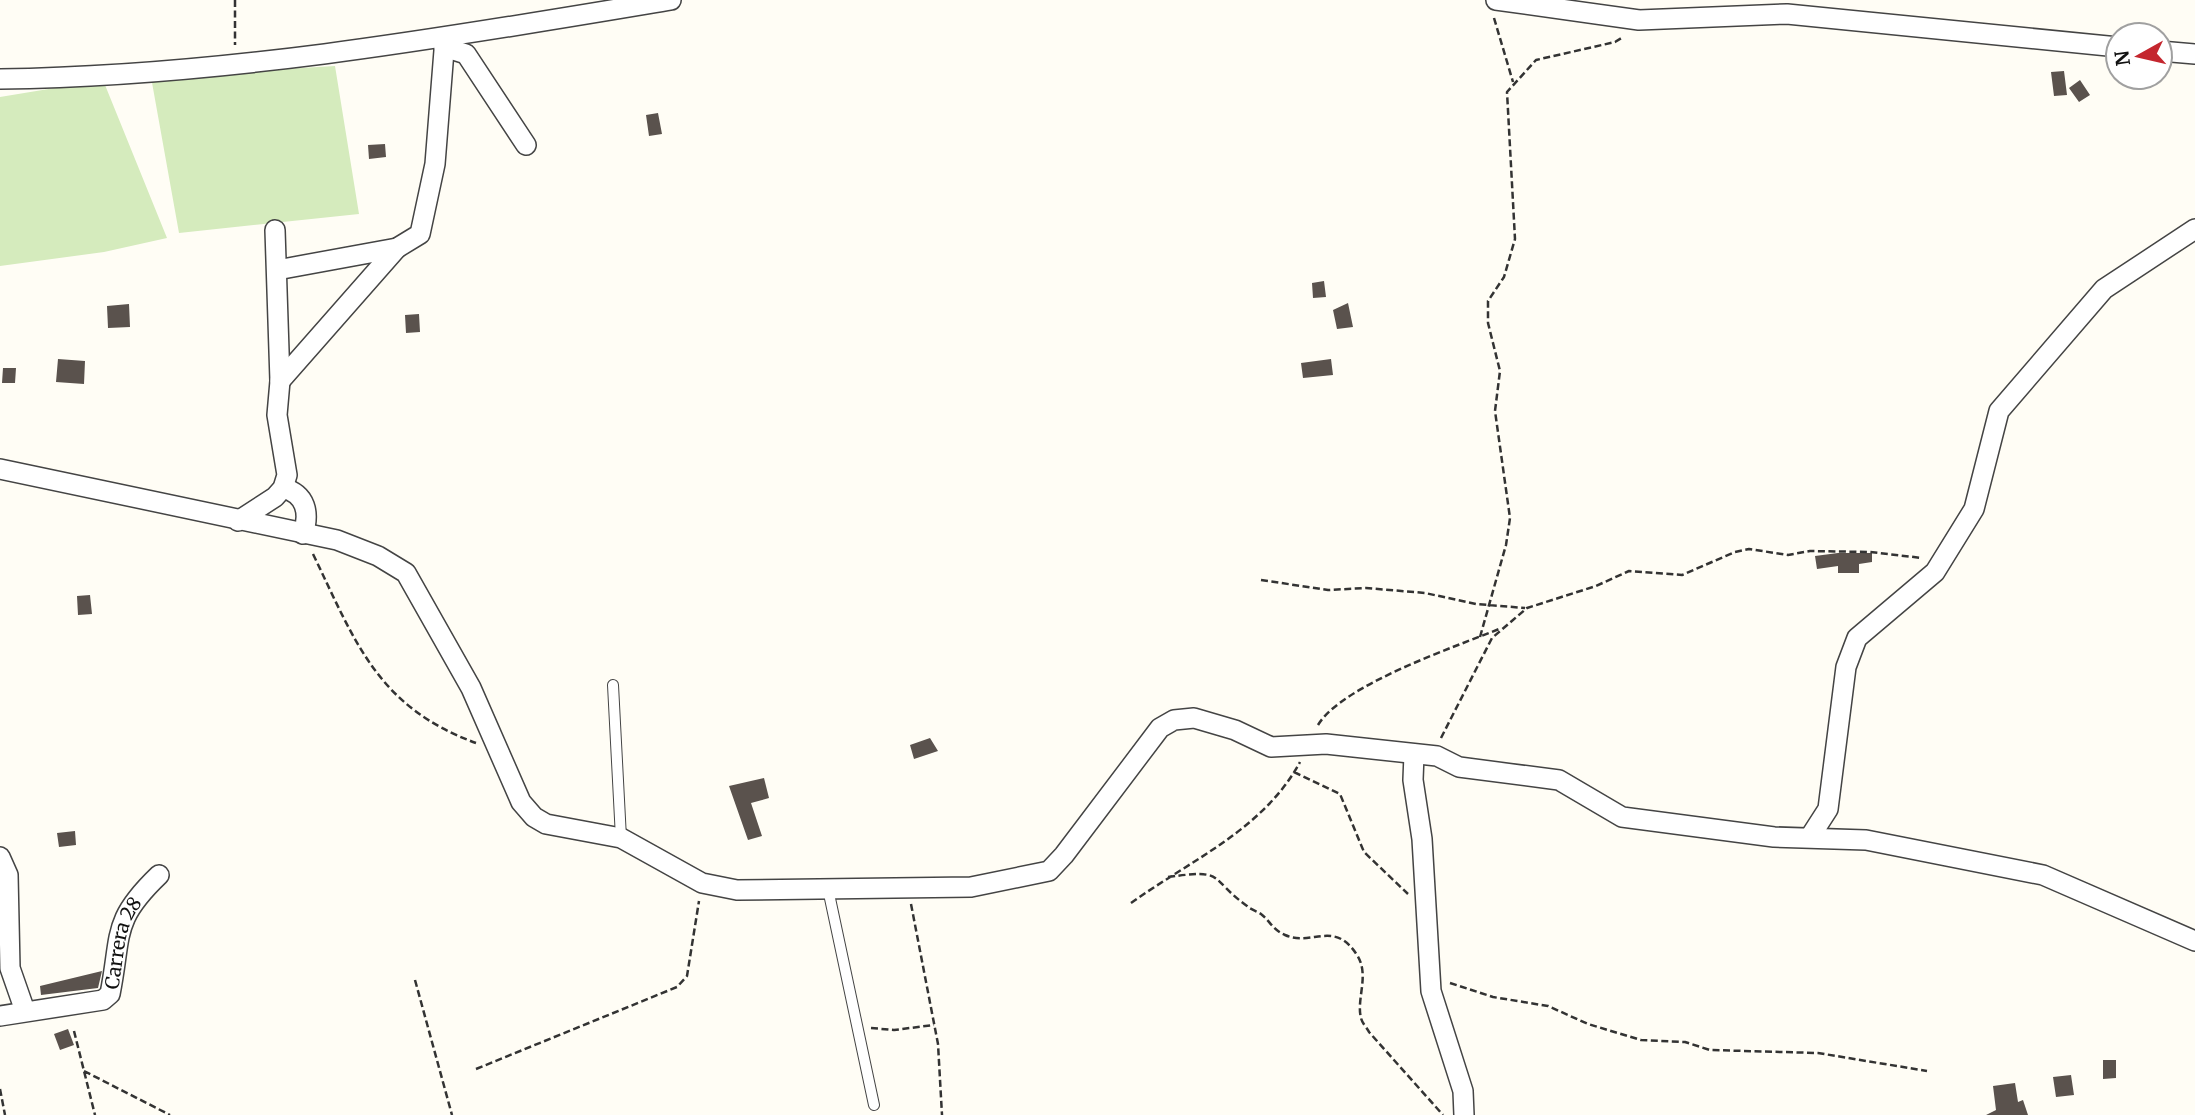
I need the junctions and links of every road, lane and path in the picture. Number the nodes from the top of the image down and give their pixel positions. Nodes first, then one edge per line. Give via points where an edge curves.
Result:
1 (235, 0) edge
2 (671, 0) edge
3 (1494, 6) edge
4 (1639, 20) junction
5 (444, 42) junction
6 (2104, 46) edge
7 (2174, 52) edge
8 (2195, 54) edge
9 (236, 62) junction
10 (0, 79) edge
11 (1513, 82) junction
12 (526, 145) dead end
13 (2195, 229) edge
14 (275, 230) dead end
15 (397, 248) junction
16 (277, 270) junction
17 (280, 381) junction
18 (0, 469) edge
19 (283, 488) junction
20 (238, 521) junction
21 (303, 534) junction
22 (1942, 559) junction
23 (1261, 580) dead end
24 (1489, 606) junction
25 (1527, 608) junction
26 (1480, 637) dead end
27 (613, 685) dead end
28 (499, 751) junction
29 (1414, 754) junction
30 (1294, 772) dead end
31 (1811, 837) junction
32 (621, 838) junction
33 (0, 857) edge
34 (159, 875) dead end
35 (1167, 877) dead end
36 (702, 883) junction
37 (908, 887) junction
38 (828, 889) junction
39 (1424, 912) junction
40 (2195, 942) edge
41 (1430, 976) junction
42 (415, 980) dead end
43 (26, 1011) junction
44 (0, 1016) edge
45 (934, 1025) junction
46 (857, 1027) junction
47 (74, 1031) dead end
48 (476, 1069) dead end
49 (84, 1071) junction
50 (1927, 1071) dead end
51 (0, 1089) edge
52 (0, 1094) edge
53 (874, 1105) dead end
54 (5, 1115) edge
55 (95, 1115) edge
56 (170, 1115) edge
57 (452, 1115) edge
58 (942, 1115) edge
59 (1443, 1115) edge
60 (1464, 1115) edge

1 - 9 path
2 - 5 street
3 - 4 street
3 - 11 path
4 - 6 street via 1787,14
4 - 11 path via 1615,42 1536,60
5 - 9 street
5 - 12 street via 466,54
5 - 15 street via 435,164 423,225 413,240
7 - 8 street
9 - 10 street
11 - 24 path via 1507,92 1506,113 1515,239 1504,277 1488,301 1488,323 1500,371 1495,411 1510,518
13 - 22 street via 2104,289 1999,411 1974,509
14 - 16 street
15 - 16 street
15 - 17 street
16 - 17 street
17 - 19 street via 277,415 287,475
18 - 20 street
19 - 20 street
19 - 21 street via 302,497 308,520
20 - 21 street
21 - 28 path via 360,649 391,693 442,730
21 - 28 street via 337,540 406,573 471,688
22 - 25 path via 1870,552 1788,555 1749,549 1682,575 1629,571
22 - 31 street via 1935,572 1857,638 1846,667 1828,809
23 - 24 path via 1328,590 1425,593
24 - 25 path
24 - 26 path
25 - 29 path via 1492,638 1437,743
27 - 32 lane
28 - 32 street via 521,802 534,817 546,824
29 - 31 street via 1437,756 1459,767 1559,780 1622,817 1774,837
29 - 37 street via 1326,744 1271,747 1194,718 1174,720 1160,728 1049,871 971,887
29 - 39 street
30 - 39 path via 1340,794 1364,852
31 - 40 street via 1866,841 2043,876
32 - 36 street
33 - 43 street via 8,875 10,968
34 - 43 street, Carrera 28 via 124,915 110,994 89,1003
35 - 59 path via 1217,876 1273,929 1289,937 1334,935 1350,945 1359,958 1365,1025
36 - 38 street via 737,890
36 - 48 path via 687,976 677,987
37 - 38 street
37 - 45 path
38 - 46 lane
39 - 41 street
41 - 50 path via 1493,997 1548,1006 1641,1040 1672,1040 1710,1050 1818,1053
41 - 60 street via 1434,1006 1463,1091
42 - 57 path
43 - 44 street, Carrera 28
45 - 46 path via 894,1030
45 - 58 path
46 - 53 lane
47 - 49 path
49 - 55 path
49 - 56 path
51 - 52 path
52 - 54 path

